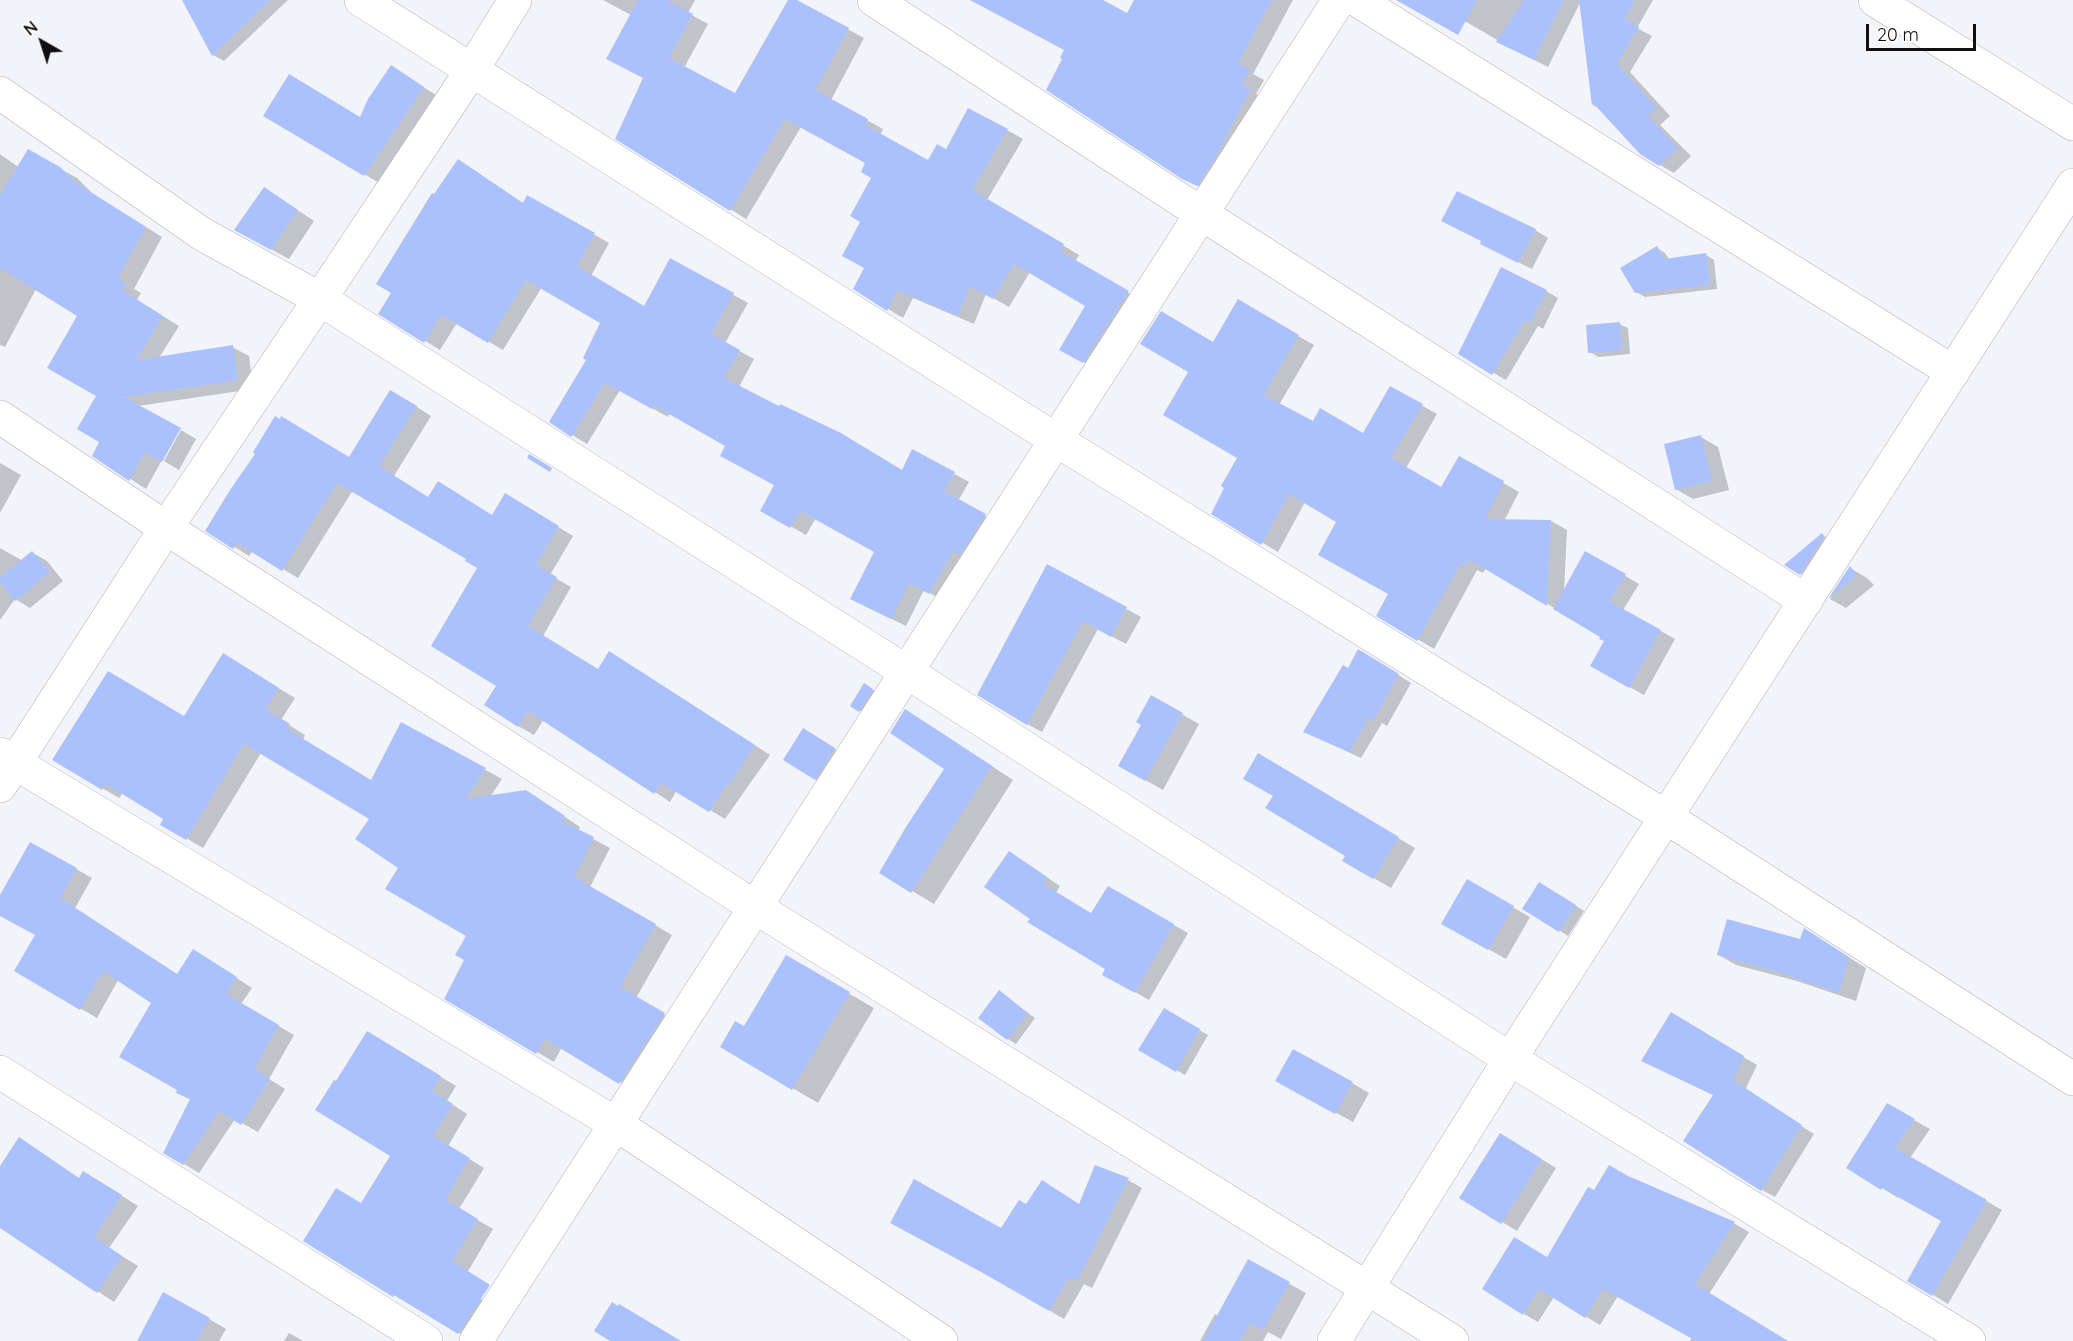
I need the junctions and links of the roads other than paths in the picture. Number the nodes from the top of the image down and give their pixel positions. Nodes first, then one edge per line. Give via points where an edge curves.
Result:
1 (361, 0) edge
2 (515, 0) edge
3 (874, 0) edge
4 (1339, 0) edge
5 (1357, 0) edge
6 (1875, 0) edge
7 (471, 70) junction
8 (0, 93) edge
9 (2073, 123) edge
10 (2073, 185) edge
11 (1202, 214) junction
12 (320, 299) junction
13 (1953, 372) junction
14 (0, 417) edge
15 (1056, 440) junction
16 (166, 528) junction
17 (1806, 601) junction
18 (907, 672) junction
19 (5, 768) edge
20 (1666, 818) junction
21 (755, 907) junction
22 (1510, 1059) junction
23 (0, 1072) edge
24 (2073, 1079) edge
25 (616, 1124) junction
26 (1366, 1288) junction
27 (426, 1341) edge
28 (476, 1341) edge
29 (941, 1341) edge
30 (1334, 1341) edge
31 (1452, 1341) edge
32 (1969, 1341) edge

1 - 7 street
2 - 7 street
3 - 11 street
4 - 11 street
5 - 13 street
6 - 9 street
7 - 12 street
7 - 15 street
8 - 12 street via 202,234
10 - 13 street
11 - 15 street
11 - 17 street
12 - 16 street
12 - 18 street
13 - 17 street
14 - 16 street
15 - 18 street
15 - 20 street
16 - 19 street
16 - 21 street
17 - 20 street
18 - 21 street
18 - 22 street
19 - 25 street
20 - 22 street
20 - 24 street
21 - 25 street
21 - 26 street
22 - 26 street
22 - 32 street
23 - 27 street
25 - 28 street
25 - 29 street
26 - 30 street
26 - 31 street

